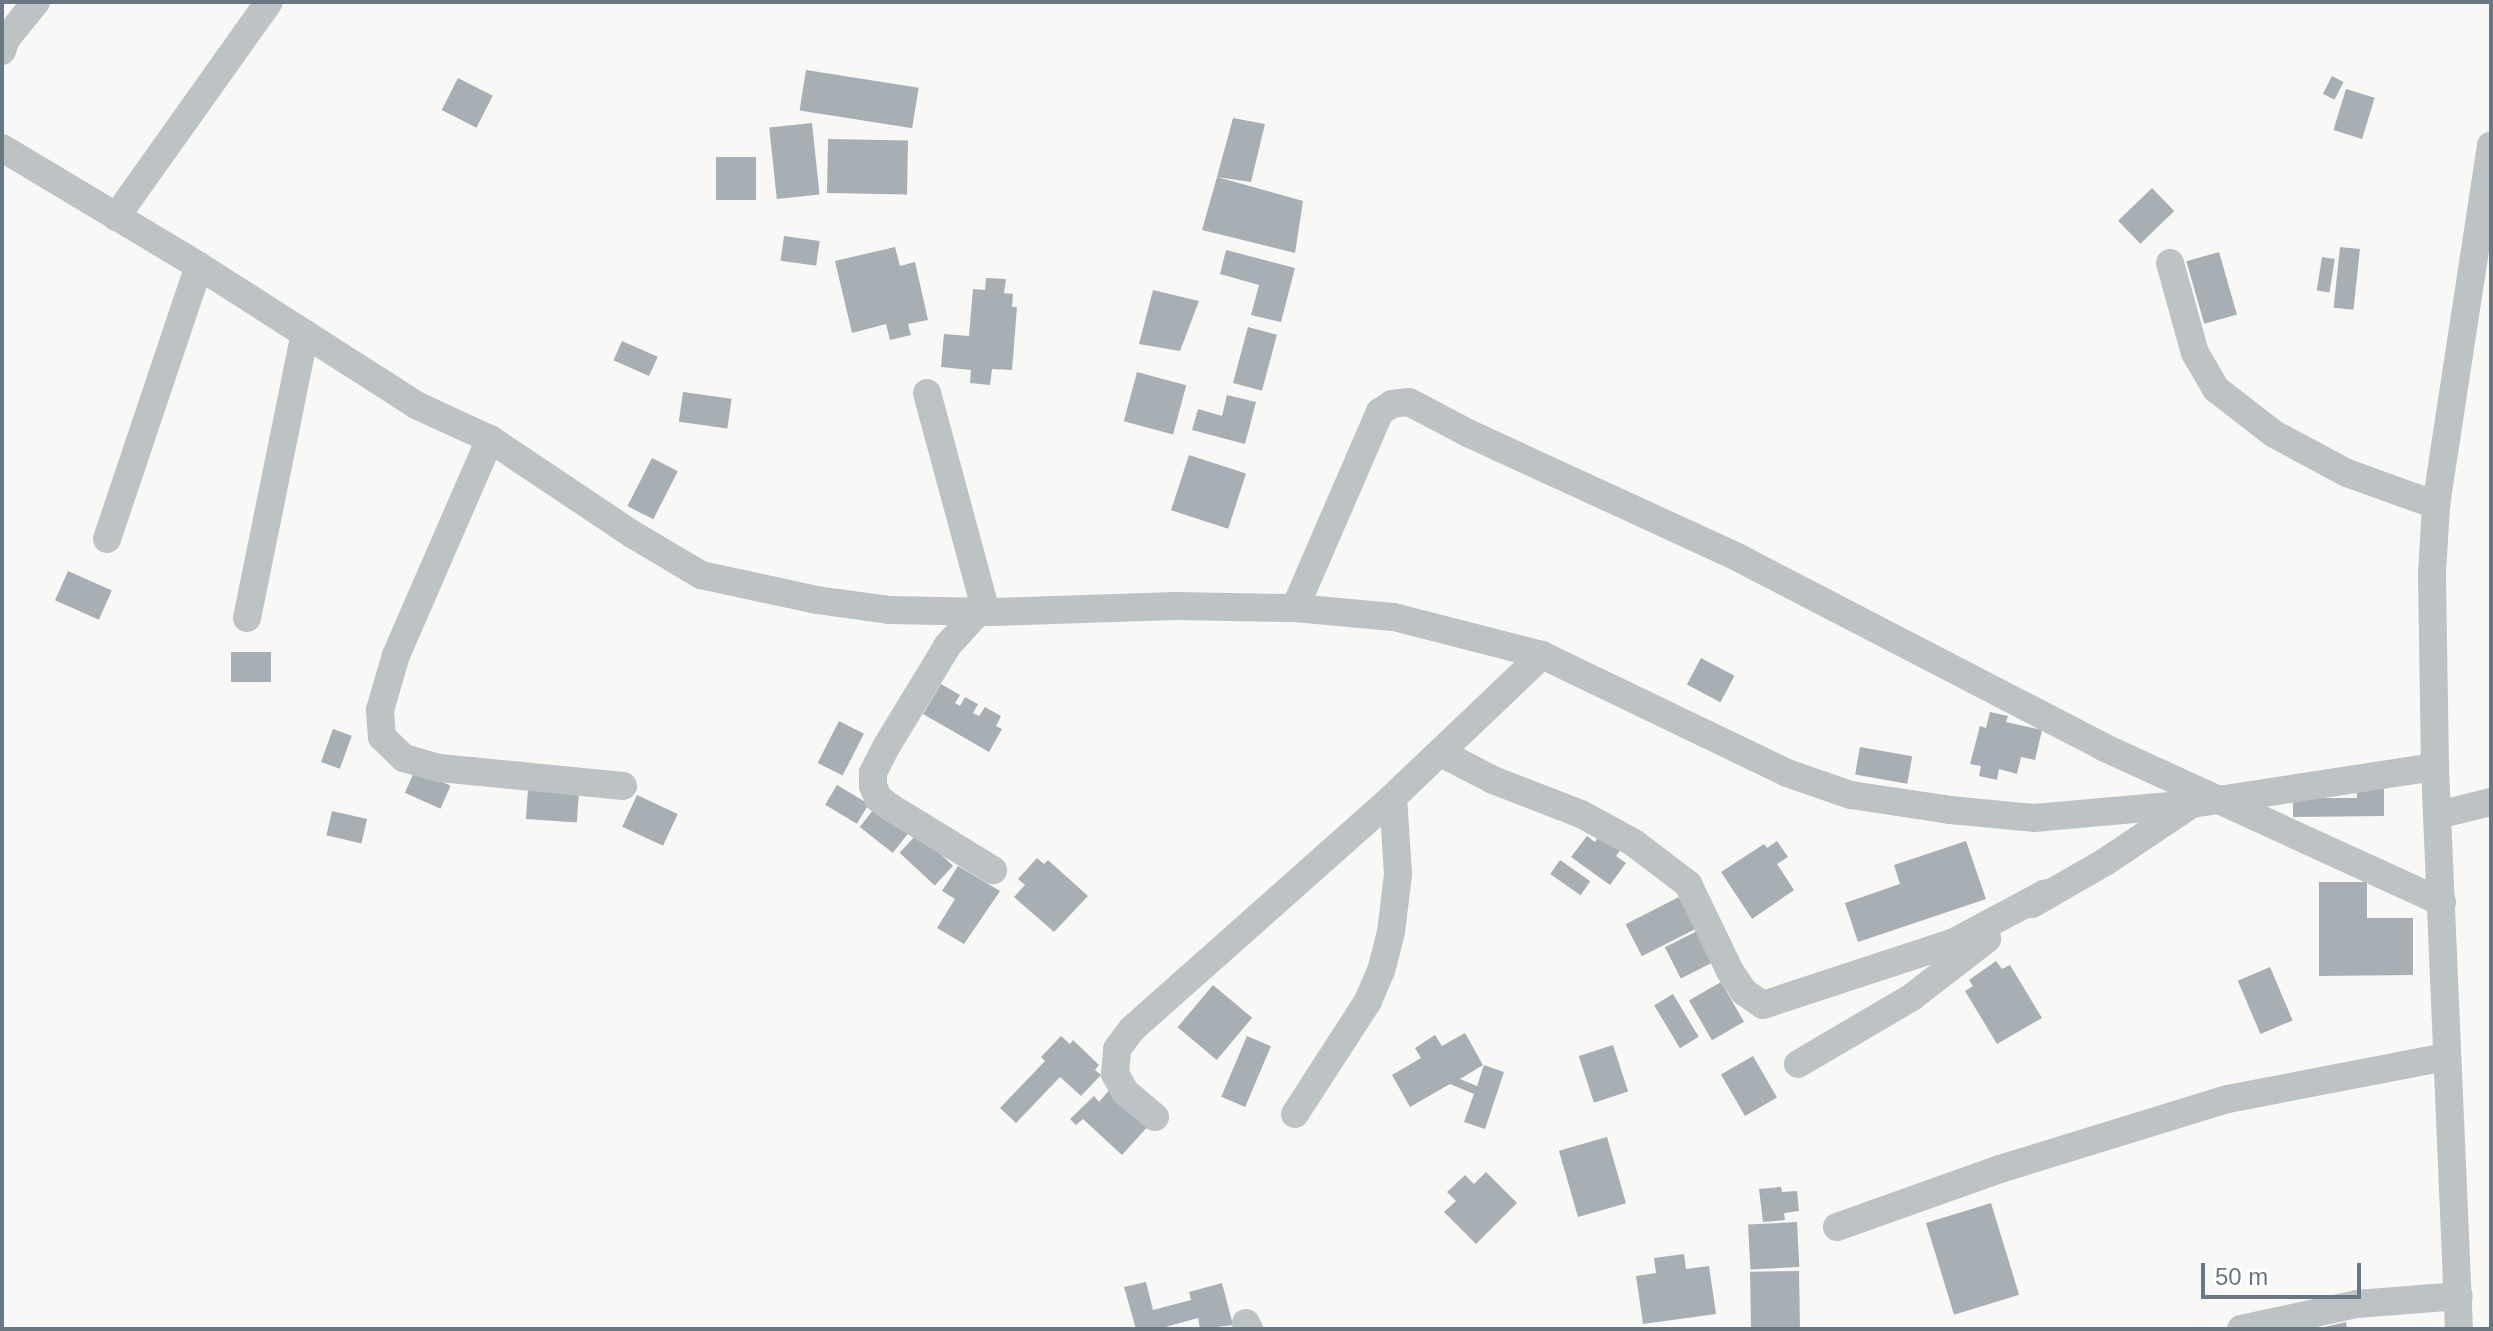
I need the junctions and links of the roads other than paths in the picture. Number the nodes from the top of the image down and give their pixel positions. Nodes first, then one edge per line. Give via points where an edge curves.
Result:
1 (36, 2) edge
2 (269, 2) edge
3 (2, 51) edge
4 (2491, 145) edge
5 (2, 148) edge
6 (116, 217) junction
7 (2170, 263) dead end
8 (199, 266) junction
9 (305, 334) junction
10 (927, 393) dead end
11 (490, 439) junction
12 (2436, 505) junction
13 (107, 539) dead end
14 (1295, 608) junction
15 (982, 612) junction
16 (247, 618) dead end
17 (1542, 655) junction
18 (1441, 753) junction
19 (2435, 767) junction
20 (623, 786) dead end
21 (1393, 797) junction
22 (2203, 802) junction
23 (2491, 802) edge
24 (2438, 815) junction
25 (993, 870) dead end
26 (2046, 893) junction
27 (2442, 902) junction
28 (2447, 1057) junction
29 (1798, 1064) dead end
30 (1295, 1114) dead end
31 (1155, 1117) dead end
32 (1837, 1227) dead end
33 (2459, 1296) junction
34 (2241, 1329) edge
35 (2459, 1329) edge

1 - 3 street
2 - 6 street
4 - 12 street
5 - 6 street
6 - 8 street
7 - 12 street via 2195,353 2216,389 2274,434 2347,473
8 - 9 street
8 - 13 street
9 - 11 street via 416,405
9 - 16 street
10 - 15 street
11 - 15 street via 701,575 890,610
11 - 20 street via 396,655 380,710 382,737 404,758 440,768
12 - 19 street
14 - 15 street via 1121,606
14 - 17 street via 1394,617
14 - 22 street via 1380,412 1409,402 1739,558
15 - 25 street via 948,645 886,747 873,773 873,786 890,807
17 - 18 street
17 - 22 street via 1787,773 1851,795 2034,818
18 - 21 street
18 - 26 street via 1581,814 1634,843 1688,884 1730,971 1744,992 1763,1005 1952,943
19 - 22 street
19 - 24 street
21 - 30 street via 1398,874 1381,971 1368,1001
21 - 31 street via 1132,1029 1117,1049 1115,1074 1126,1093
22 - 26 street
22 - 27 street
23 - 24 street
24 - 27 street
26 - 29 street via 1912,997
27 - 28 street
28 - 32 street via 2228,1099 2000,1169
28 - 33 street
33 - 34 street via 2357,1304
33 - 35 street

